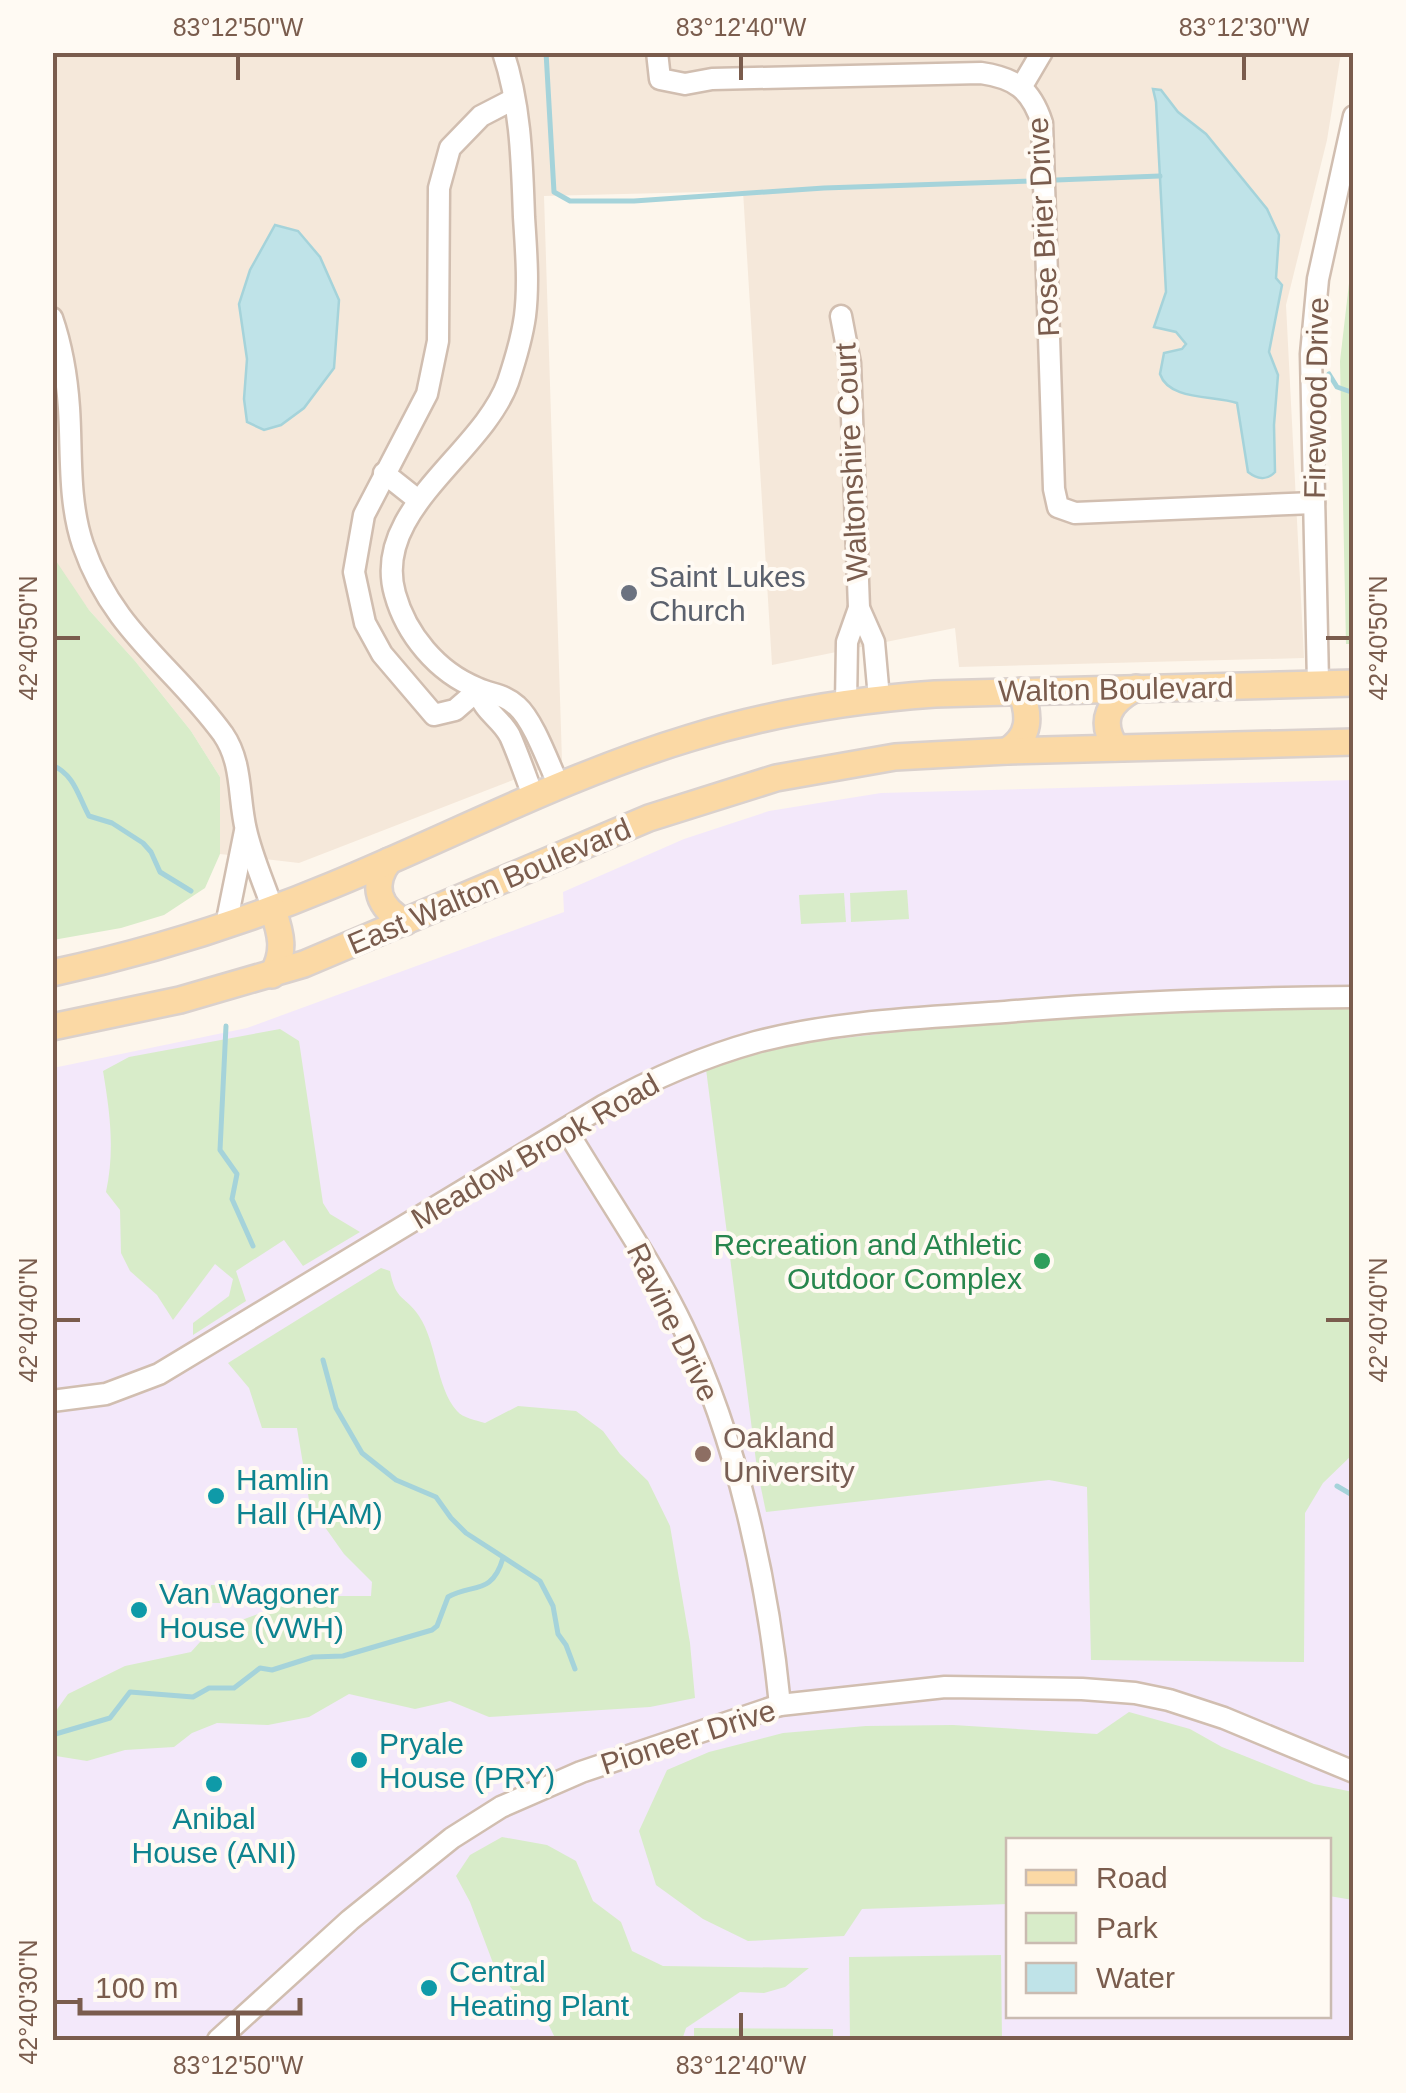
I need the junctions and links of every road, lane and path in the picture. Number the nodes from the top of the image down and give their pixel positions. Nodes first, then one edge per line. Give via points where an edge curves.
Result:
1 (503, 52) edge
2 (657, 52) edge
3 (1042, 52) edge
4 (1022, 86) junction
5 (514, 99) junction
6 (1354, 116) edge
7 (841, 316) dead end
8 (52, 318) edge
9 (384, 473) junction
10 (418, 500) junction
11 (1314, 503) junction
12 (859, 608) junction
13 (1354, 683) edge
14 (1318, 684) junction
15 (1136, 688) junction
16 (478, 690) junction
17 (1021, 691) junction
18 (879, 698) junction
19 (846, 702) junction
20 (532, 730) junction
21 (512, 740) junction
22 (1354, 742) edge
23 (1116, 748) junction
24 (1007, 751) junction
25 (926, 754) joint
26 (560, 786) junction
27 (534, 798) junction
28 (246, 830) junction
29 (389, 861) junction
30 (273, 910) junction
31 (405, 922) junction
32 (226, 926) junction
33 (52, 973) edge
34 (272, 975) junction
35 (1354, 997) edge
36 (52, 1026) edge
37 (566, 1129) junction
38 (52, 1401) edge
39 (780, 1705) junction
40 (1354, 1772) edge
41 (218, 2040) edge

1 - 5 street
2 - 4 street, Rose Brier Drive via 660,79 685,84 981,73
3 - 4 street
4 - 11 street, Rose Brier Drive via 1042,122 1058,507 1074,514
5 - 9 street via 481,116 450,148 439,188 438,341 427,394
5 - 10 street via 526,255 521,339 484,425
6 - 11 street, Firewood Drive via 1313,322
7 - 12 street, Waltonshire Court via 850,363
8 - 28 street via 64,360 72,492 96,578 143,647 223,735 236,758
9 - 10 street
9 - 16 street via 364,515 354,572 365,623 382,654 434,714 455,710
10 - 16 street via 400,533 393,589 420,645
11 - 14 street, Firewood Drive
12 - 18 street, Waltonshire Court via 874,642
12 - 19 street, Waltonshire Court via 846,642
13 - 14 main road, Walton Boulevard
14 - 15 main road, Walton Boulevard
15 - 17 main road, Walton Boulevard
15 - 23 main road via 1108,710 1106,726
16 - 20 street via 516,704
16 - 21 street via 488,714
17 - 18 main road, Walton Boulevard
17 - 24 main road via 1027,729
18 - 19 main road, East Walton Boulevard
19 - 26 main road, East Walton Boulevard via 690,738
20 - 21 street
20 - 26 street
21 - 27 street
22 - 23 main road, Walton Boulevard
23 - 24 main road, Walton Boulevard
24 - 25 main road, Walton Boulevard
25 - 31 main road, East Walton Boulevard via 816,769 712,796
26 - 27 main road, East Walton Boulevard
27 - 29 main road, East Walton Boulevard
28 - 30 street
28 - 32 street
29 - 30 main road, East Walton Boulevard
29 - 31 main road via 378,894
30 - 32 main road, East Walton Boulevard
30 - 34 main road via 282,945
31 - 34 main road, East Walton Boulevard
32 - 33 main road, East Walton Boulevard
34 - 36 main road, East Walton Boulevard
35 - 37 street, Meadow Brook Road via 1107,1004 812,1031 678,1068
37 - 38 street, Meadow Brook Road via 160,1374 106,1394
37 - 39 street, Ravine Drive via 660,1282 710,1387 742,1490
39 - 40 street, Pioneer Drive via 945,1687 1135,1694 1224,1718
39 - 41 street, Pioneer Drive via 582,1772 501,1807 350,1920

